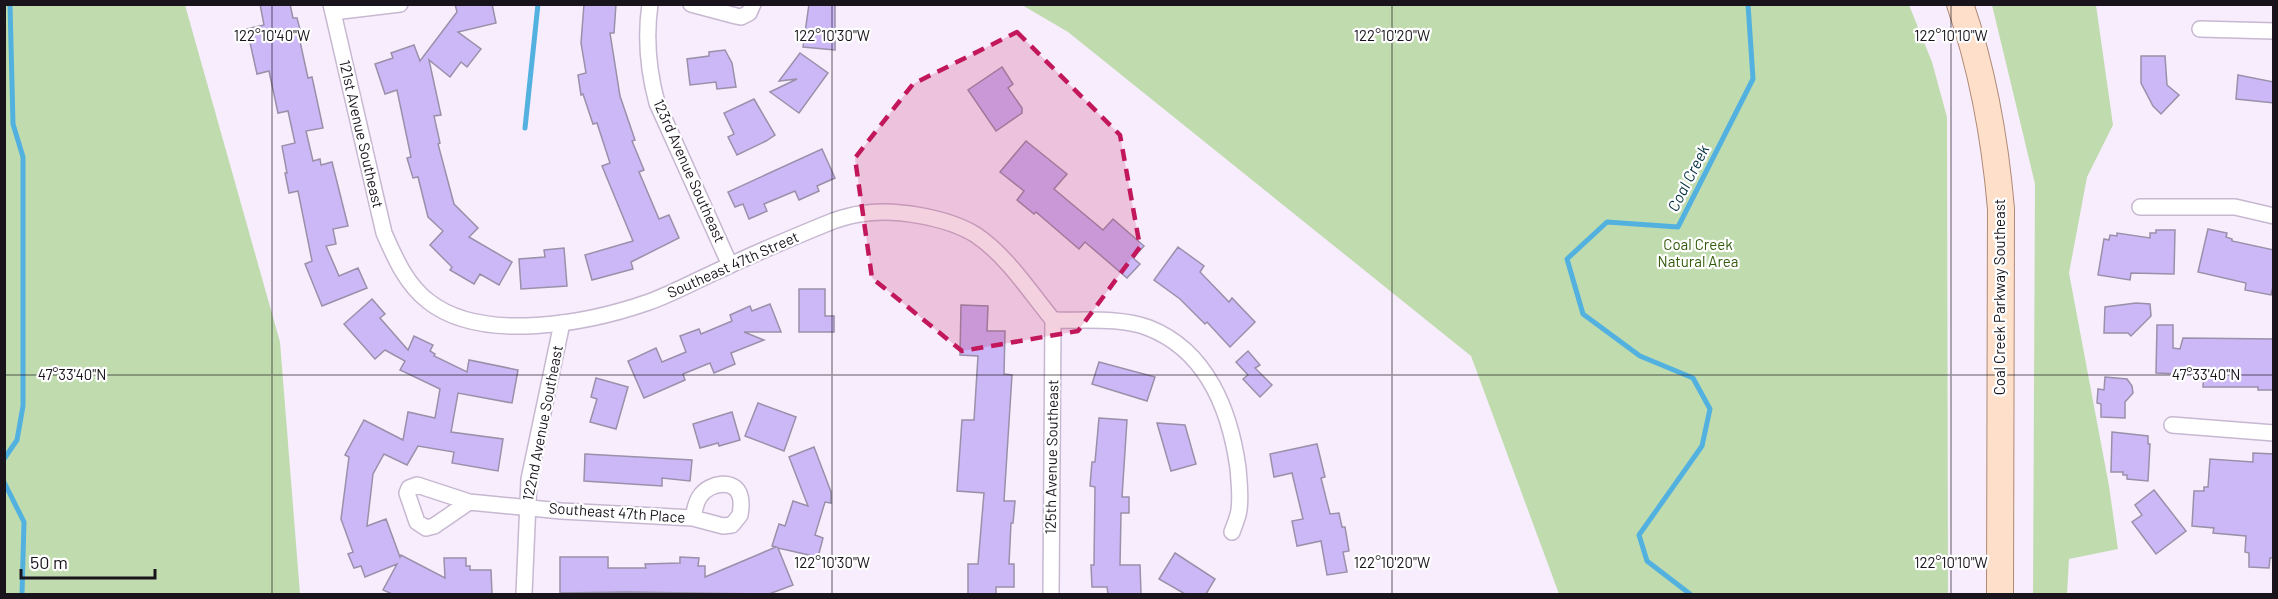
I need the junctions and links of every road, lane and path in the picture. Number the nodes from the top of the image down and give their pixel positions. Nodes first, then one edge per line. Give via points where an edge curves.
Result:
1 (400, 4) edge
2 (650, 4) edge
3 (691, 4) edge
4 (753, 4) edge
5 (1960, 4) edge
6 (332, 8) edge
7 (2200, 29) dead end
8 (2274, 32) edge
9 (2140, 207) dead end
10 (2274, 216) edge
11 (396, 262) joint
12 (730, 265) junction
13 (1053, 320) junction
14 (562, 323) junction
15 (2172, 425) dead end
16 (2274, 433) edge
17 (469, 502) dead end
18 (526, 507) junction
19 (693, 518) dead end
20 (1233, 532) dead end
21 (524, 594) edge
22 (1051, 594) edge
23 (2000, 594) edge

1 - 6 street
2 - 12 street, 123rd Avenue Southeast via 647,45 657,103
3 - 4 street via 741,17 749,13
5 - 23 main road, Coal Creek Parkway Southeast via 1984,85 2000,198
6 - 11 street, 121st Avenue Southeast via 384,233
7 - 8 street
9 - 10 street via 2235,207
11 - 14 street, Southeast 47th Street via 411,286 444,312 473,322 504,326
12 - 13 street, Southeast 47th Street via 861,213 922,216 975,235 999,256
12 - 14 street, Southeast 47th Street via 650,302
13 - 20 street via 1127,322 1147,327 1168,337 1203,370 1218,392 1236,456 1240,485
13 - 22 street, 125th Avenue Southeast
14 - 18 street, 122nd Avenue Southeast via 534,449
15 - 16 street
17 - 18 street, Southeast 47th Place
18 - 19 street, Southeast 47th Place
18 - 21 street, 122nd Avenue Southeast

